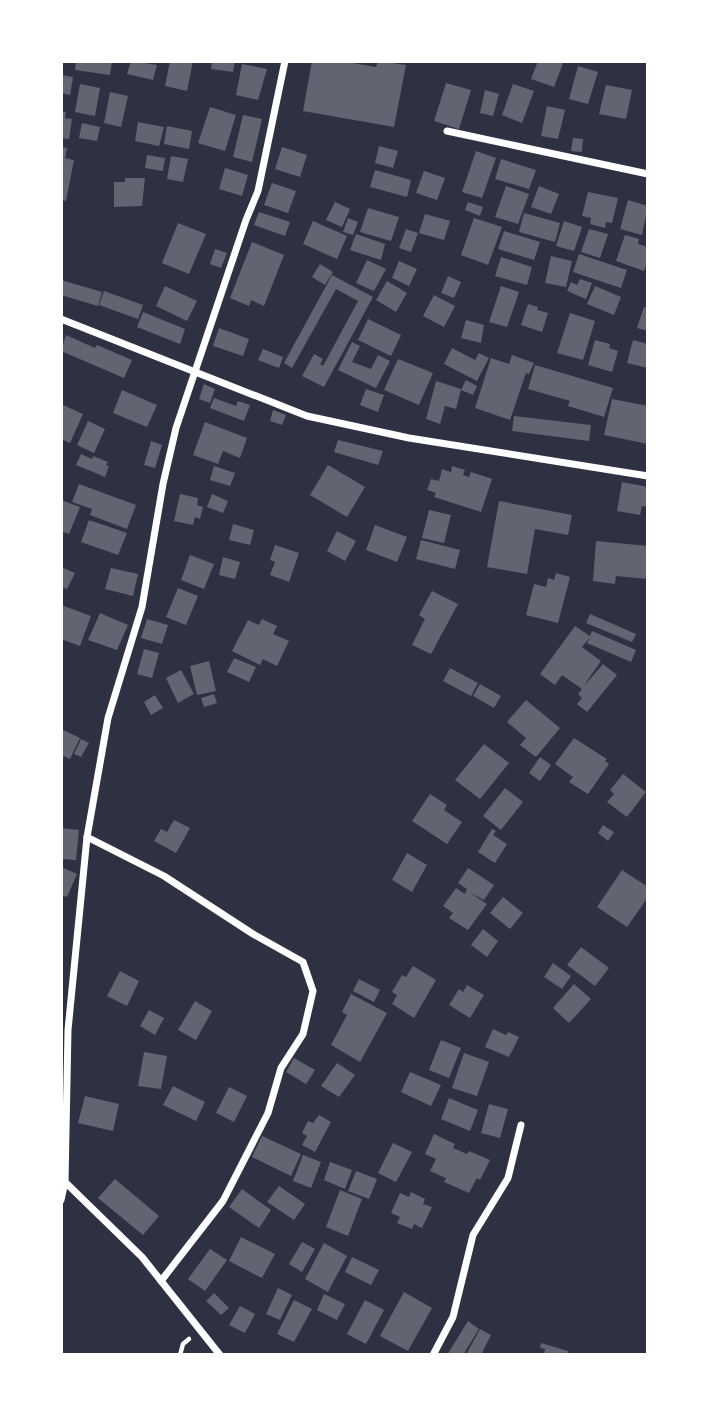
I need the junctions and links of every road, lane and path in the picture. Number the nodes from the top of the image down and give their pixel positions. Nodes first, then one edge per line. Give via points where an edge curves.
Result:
1 (285, 61) edge
2 (447, 131) dead end
3 (648, 174) edge
4 (61, 319) edge
5 (195, 373) junction
6 (648, 476) edge
7 (87, 837) junction
8 (521, 1125) dead end
9 (63, 1181) edge
10 (61, 1200) edge
11 (161, 1281) junction
12 (220, 1355) edge
13 (433, 1355) edge

1 - 5 street via 258,191
2 - 3 street
4 - 5 street
5 - 6 street via 307,416 409,438
5 - 7 street via 163,484 142,607 107,718
7 - 9 street via 68,1030
7 - 11 street via 164,876 303,962 313,991 303,1034 281,1068 268,1113 223,1201
8 - 13 street via 508,1178 473,1235 453,1317
9 - 10 street
9 - 11 street
11 - 12 street

